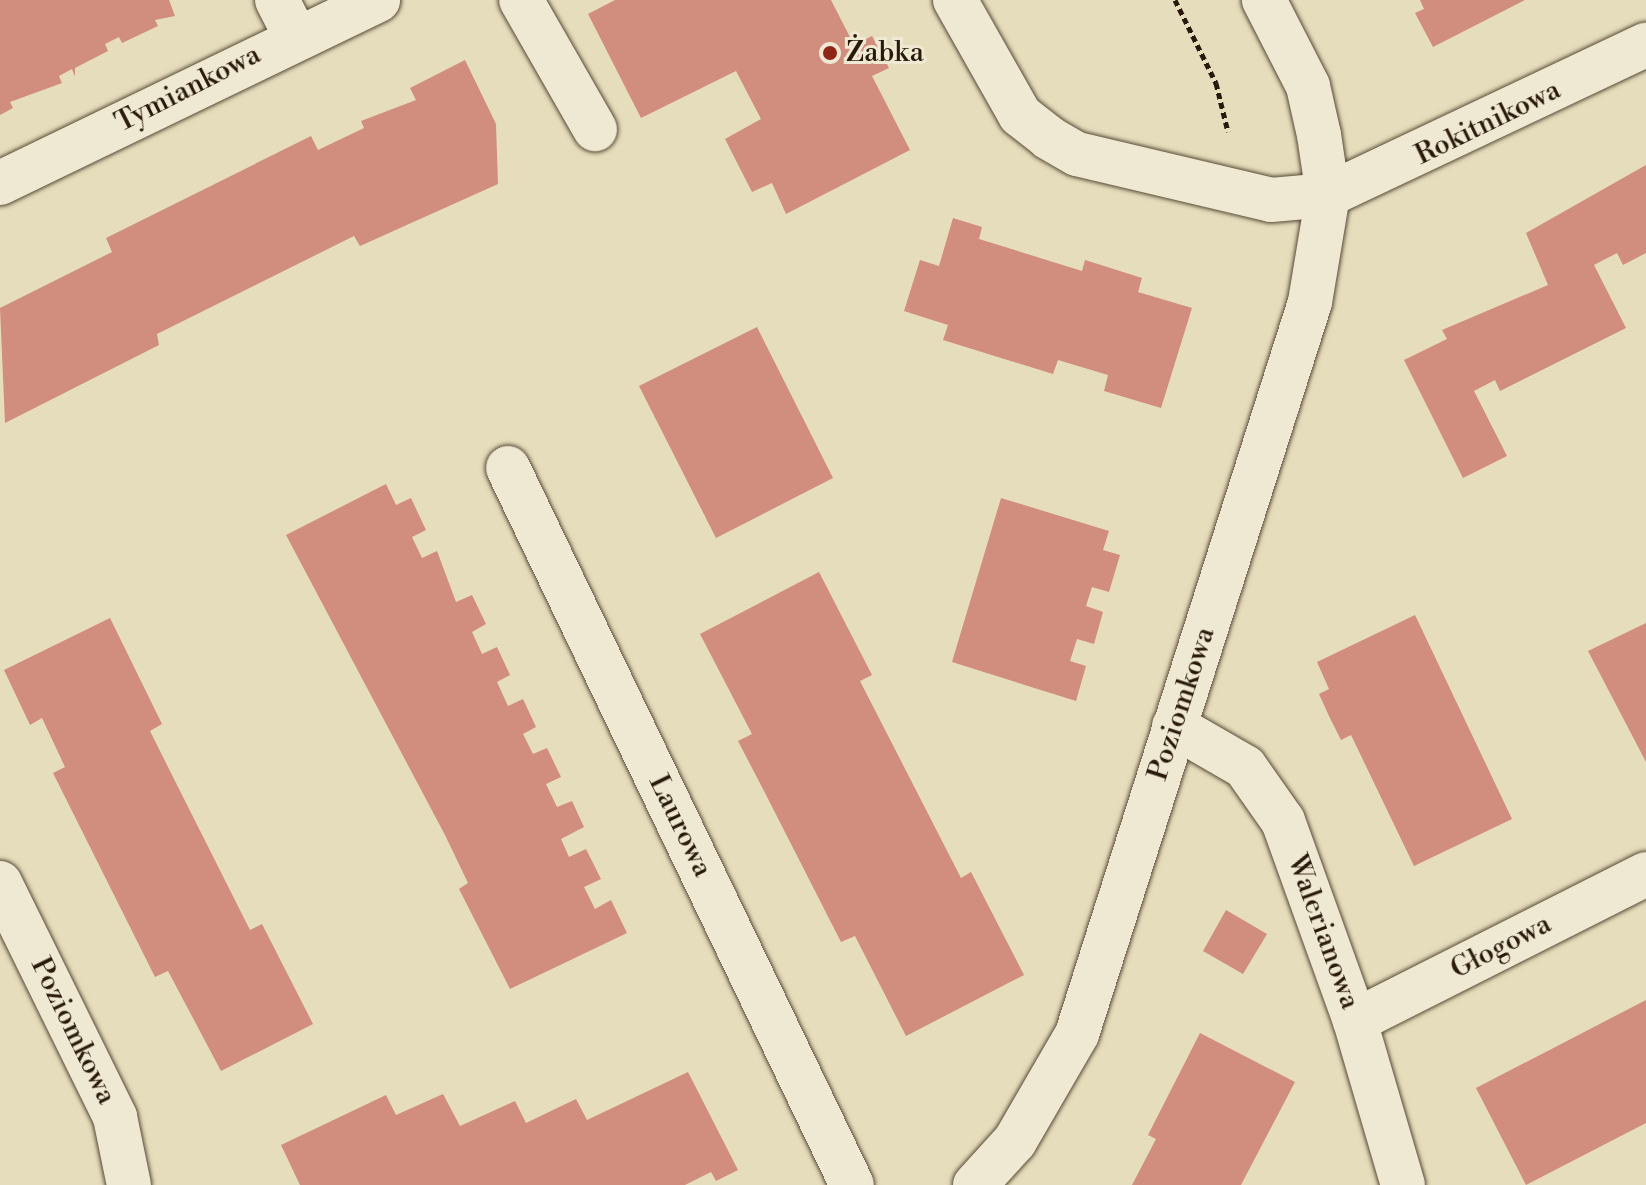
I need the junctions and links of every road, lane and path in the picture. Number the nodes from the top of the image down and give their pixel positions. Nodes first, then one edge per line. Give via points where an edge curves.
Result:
1 (378, 0) edge
2 (521, 0) edge
3 (955, 0) edge
4 (1175, 0) edge
5 (1264, 0) edge
6 (286, 18) edge
7 (1646, 45) edge
8 (595, 129) dead end
9 (0, 183) edge
10 (1328, 195) junction
11 (1243, 196) junction
12 (508, 468) dead end
13 (1174, 726) junction
14 (1646, 874) edge
15 (0, 883) edge
16 (1355, 1021) junction
17 (129, 1185) edge
18 (852, 1185) edge
19 (975, 1185) edge
20 (1403, 1185) edge

1 - 6 street, Tymiankowa
2 - 8 street
3 - 11 street via 1020,115 1049,138 1077,154
4 - 11 path via 1216,83
5 - 10 street, Poziomkowa via 1308,86
6 - 9 street, Tymiankowa
7 - 10 street, Rokitnikowa
10 - 11 street
10 - 13 street, Poziomkowa via 1310,302
12 - 18 street, Laurowa
13 - 16 street, Walerianowa via 1245,767 1283,821
13 - 19 street, Poziomkowa via 1077,1034 1015,1141
14 - 16 street, Głogowa
15 - 17 street, Poziomkowa via 115,1117
16 - 20 street, Walerianowa

